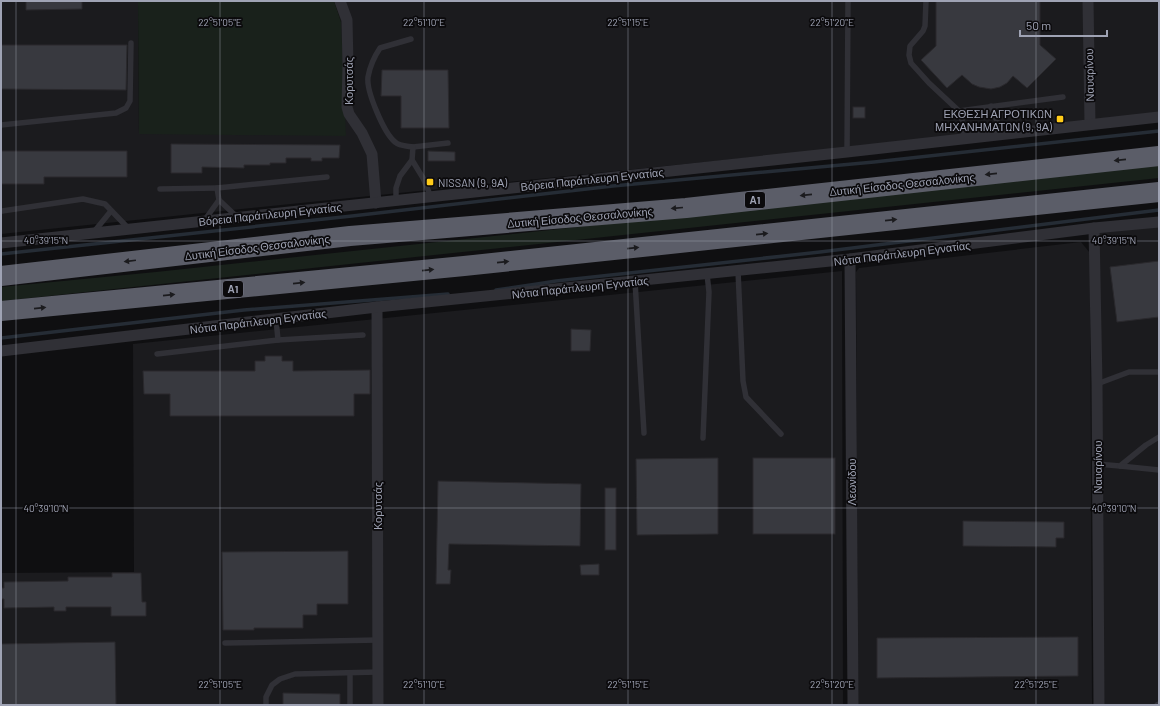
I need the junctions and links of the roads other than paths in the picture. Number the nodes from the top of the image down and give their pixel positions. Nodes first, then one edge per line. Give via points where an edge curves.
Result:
1 (340, 1) edge
2 (848, 1) edge
3 (926, 1) edge
4 (1088, 1) edge
5 (411, 39) dead end
6 (131, 43) dead end
7 (1063, 97) dead end
8 (992, 106) junction
9 (959, 111) junction
10 (1159, 117) edge
11 (1090, 124) junction
12 (1, 125) edge
13 (1002, 134) junction
14 (964, 139) junction
15 (448, 143) dead end
16 (413, 148) junction
17 (847, 152) junction
18 (1159, 156) edge
19 (412, 160) junction
20 (327, 177) dead end
21 (160, 188) dead end
22 (217, 188) junction
23 (1159, 192) edge
24 (431, 197) junction
25 (219, 200) junction
26 (396, 200) junction
27 (376, 203) junction
28 (111, 210) junction
29 (2, 211) edge
30 (237, 218) junction
31 (203, 222) junction
32 (1159, 222) edge
33 (1094, 228) junction
34 (129, 230) junction
35 (93, 233) junction
36 (1, 243) edge
37 (850, 259) junction
38 (738, 271) junction
39 (707, 274) junction
40 (1, 276) edge
41 (635, 281) junction
42 (377, 307) junction
43 (1, 311) edge
44 (276, 319) junction
45 (363, 335) dead end
46 (278, 340) junction
47 (1, 352) edge
48 (157, 354) dead end
49 (1159, 372) edge
50 (1097, 384) junction
51 (644, 433) dead end
52 (781, 434) dead end
53 (1159, 436) edge
54 (703, 438) dead end
55 (1097, 464) junction
56 (1120, 466) junction
57 (1159, 470) edge
58 (378, 640) junction
59 (225, 643) dead end
60 (378, 672) junction
61 (350, 673) junction
62 (266, 705) edge
63 (350, 705) edge
64 (378, 705) edge
65 (853, 705) edge
66 (1099, 705) edge

1 - 27 street, Κορυτσάς via 347,20 347,107 372,154
2 - 17 lane
3 - 9 lane via 925,26 910,46 911,63
4 - 11 street, Ναυαρίνου
5 - 16 lane via 380,48 373,59 368,78 371,97 388,135 396,144
6 - 12 lane via 130,101 126,108 116,113
7 - 8 lane
8 - 9 lane
8 - 13 lane
9 - 14 lane
10 - 11 street, Βόρεια Παράπλευρη Εγνατίας
11 - 13 street, Βόρεια Παράπλευρη Εγνατίας
13 - 14 street, Βόρεια Παράπλευρη Εγνατίας
14 - 17 street, Βόρεια Παράπλευρη Εγνατίας
15 - 16 lane
16 - 19 lane
17 - 24 street, Βόρεια Παράπλευρη Εγνατίας
18 -> 40 highway, Δυτική Είσοδος Θεσσαλονίκης / Α1 via 686,208 350,236
19 - 24 lane
19 - 26 lane via 400,176
20 - 22 lane
21 - 22 lane
22 - 25 lane
43 -> 23 highway, Α1 via 472,266
24 - 26 street, Βόρεια Παράπλευρη Εγνατίας
25 - 30 lane
25 - 31 lane
26 - 27 street, Βόρεια Παράπλευρη Εγνατίας
27 - 30 street, Βόρεια Παράπλευρη Εγνατίας
28 - 29 lane via 105,204 83,199
28 - 34 lane
28 - 35 lane
30 - 31 street, Βόρεια Παράπλευρη Εγνατίας
31 - 34 street, Βόρεια Παράπλευρη Εγνατίας
32 - 33 street, Νότια Παράπλευρη Εγνατίας
33 - 37 street, Νότια Παράπλευρη Εγνατίας
33 - 50 street, Ναυαρίνου
34 - 35 street, Βόρεια Παράπλευρη Εγνατίας
35 - 36 street, Βόρεια Παράπλευρη Εγνατίας
37 - 38 street, Νότια Παράπλευρη Εγνατίας
37 - 65 street, Λεωνίδου
38 - 39 street, Νότια Παράπλευρη Εγνατίας
38 - 52 lane via 746,397
39 - 41 street, Νότια Παράπλευρη Εγνατίας
39 - 54 lane via 709,292
41 - 42 street, Νότια Παράπλευρη Εγνατίας
41 - 51 lane
42 - 44 street, Νότια Παράπλευρη Εγνατίας
42 - 58 street, Κορυτσάς
44 - 46 lane
44 - 47 street, Νότια Παράπλευρη Εγνατίας
45 - 46 lane
46 - 48 lane
49 - 50 lane via 1129,372
50 - 55 street, Ναυαρίνου
53 - 56 lane
55 - 56 lane
55 - 66 street, Ναυαρίνου
56 - 57 lane
58 - 59 lane
58 - 60 street, Κορυτσάς
60 - 61 lane
60 - 64 street, Κορυτσάς
61 - 62 lane via 296,674 280,679 272,685 266,697
61 - 63 lane

